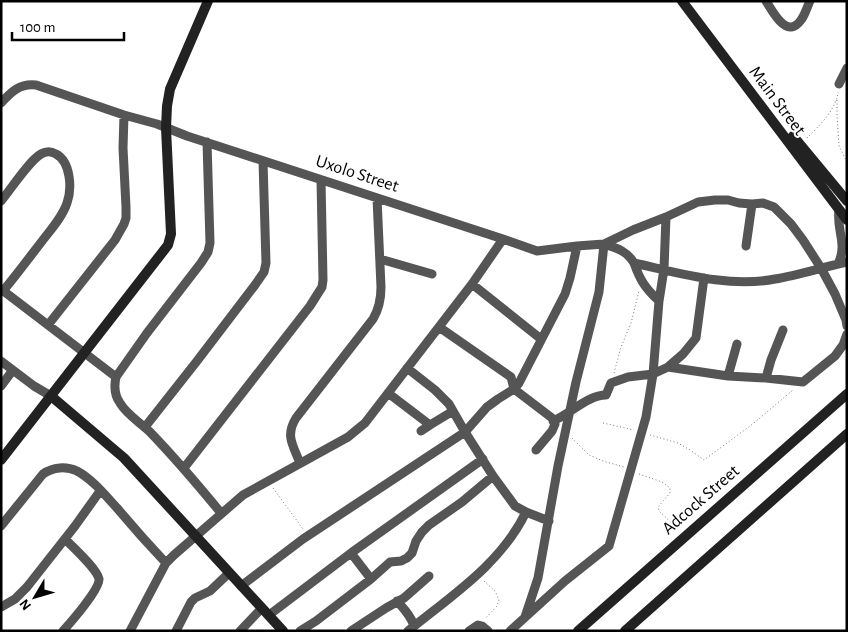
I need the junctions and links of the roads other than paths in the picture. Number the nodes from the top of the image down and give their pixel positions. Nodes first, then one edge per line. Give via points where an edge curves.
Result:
1 (208, 1) edge
2 (682, 1) edge
3 (688, 1) edge
4 (766, 1) edge
5 (810, 1) edge
6 (847, 68) edge
7 (839, 84) road end
8 (1, 103) edge
9 (124, 115) junction
10 (166, 128) junction
11 (206, 142) junction
12 (264, 161) junction
13 (321, 180) junction
14 (377, 198) junction
15 (1, 201) edge
16 (847, 201) edge
17 (752, 204) junction
18 (839, 210) junction
19 (666, 217) junction
20 (847, 220) edge
21 (625, 234) junction
22 (503, 239) junction
23 (604, 244) junction
24 (577, 246) junction
25 (746, 246) dead end
26 (380, 259) junction
27 (632, 260) junction
28 (843, 263) edge
29 (821, 268) junction
30 (664, 270) junction
31 (432, 274) dead end
32 (704, 278) junction
33 (472, 284) junction
34 (2, 290) edge
35 (659, 301) junction
36 (48, 325) junction
37 (847, 326) edge
38 (439, 327) junction
39 (783, 330) dead end
40 (847, 334) edge
41 (541, 339) junction
42 (737, 344) dead end
43 (85, 353) junction
44 (1, 360) edge
45 (668, 367) junction
46 (407, 368) junction
47 (13, 370) junction
48 (653, 374) junction
49 (728, 376) junction
50 (116, 377) junction
51 (766, 378) junction
52 (1, 386) edge
53 (514, 389) junction
54 (388, 393) junction
55 (847, 394) edge
56 (51, 396) junction
57 (453, 411) junction
58 (570, 411) junction
59 (553, 421) junction
60 (430, 426) junction
61 (145, 427) junction
62 (421, 431) dead end
63 (465, 432) junction
64 (847, 434) edge
65 (536, 450) dead end
66 (483, 459) junction
67 (1, 460) edge
68 (300, 462) junction
69 (184, 468) junction
70 (493, 476) junction
71 (100, 491) junction
72 (526, 512) junction
73 (221, 513) junction
74 (549, 521) junction
75 (1, 526) edge
76 (195, 536) junction
77 (65, 539) junction
78 (351, 553) junction
79 (166, 563) junction
80 (229, 573) junction
81 (429, 576) dead end
82 (372, 579) junction
83 (241, 586) junction
84 (398, 601) junction
85 (1, 607) edge
86 (266, 612) junction
87 (525, 617) junction
88 (484, 628) edge
89 (411, 629) edge
90 (63, 631) edge
91 (130, 631) edge
92 (176, 631) edge
93 (240, 631) edge
94 (283, 631) edge
95 (300, 631) edge
96 (351, 631) edge
97 (469, 631) edge
98 (510, 631) edge
99 (578, 631) edge
100 (625, 631) edge

1 - 10 street via 170,89
2 - 18 street, Main Street
3 - 16 street, Main Street via 767,105
4 - 5 street via 779,20 790,28 801,20
6 - 7 street
8 - 9 street, Uxolo Street via 16,89 33,85
9 - 10 street, Uxolo Street
9 - 36 street via 124,224
10 - 11 street, Uxolo Street
10 - 43 street via 171,234 168,245
11 - 12 street, Uxolo Street
11 - 50 street via 208,252
12 - 13 street, Uxolo Street
12 - 61 street via 264,272
13 - 14 street, Uxolo Street
13 - 69 street via 322,287
14 - 22 street, Uxolo Street
14 - 26 street
15 - 34 street via 42,154 55,153 66,164 69,183 66,206
17 - 19 street via 728,200 698,202
17 - 25 street
17 - 29 street via 774,207 804,240
18 - 20 street, Main Street
18 - 28 street via 839,225 845,245
19 - 21 street
19 - 30 street
21 - 23 street
21 - 27 street
22 - 24 street, Uxolo Street via 537,251
22 - 33 street
23 - 24 street
23 - 27 street via 623,250
23 - 58 street via 599,292
24 - 41 street via 565,294
26 - 31 street
26 - 68 street via 381,299 377,311 291,425 291,440
27 - 30 street
27 - 35 street via 641,281
28 - 29 street
29 - 32 street via 775,280 738,282
29 - 37 street
30 - 32 street
30 - 35 street
32 - 45 street via 696,338
33 - 38 street
33 - 41 street
34 - 36 street
35 - 48 street
36 - 43 street
38 - 46 street
38 - 53 street via 511,377
39 - 51 street
40 - 51 street via 835,356 803,382
41 - 53 street
42 - 49 street
43 - 50 street
43 - 56 street
44 - 47 street
45 - 48 street
45 - 49 street
46 - 54 street
46 - 57 street via 444,399
47 - 52 street
47 - 56 street
48 - 58 street via 611,383 606,395 595,397
48 - 87 street via 646,417 609,546
49 - 51 street
50 - 61 street via 120,405
53 - 59 street
53 - 63 street via 487,407
54 - 60 street
54 - 68 street via 354,432
55 - 99 street, Adcock Street
56 - 67 street
56 - 76 street via 124,458
57 - 60 street
57 - 63 street
58 - 59 street
58 - 74 street
59 - 65 street via 552,431
60 - 62 street
61 - 69 street
63 - 66 street
63 - 83 street via 308,536
64 - 100 street
66 - 70 street
66 - 78 street
68 - 73 street via 243,495
69 - 73 street
70 - 72 street via 515,506
70 - 82 street via 422,532 407,558 390,562
71 - 75 street via 75,470 49,470 38,478
71 - 77 street
71 - 79 street
72 - 74 street
72 - 89 street via 516,531 477,575
73 - 76 street
74 - 87 street via 538,578
76 - 79 street
76 - 80 street
77 - 85 street via 20,594
77 - 90 street via 99,579 94,592
78 - 82 street
78 - 86 street
79 - 91 street
80 - 83 street
80 - 92 street via 210,591 191,602
81 - 84 street
82 - 95 street
83 - 86 street
84 - 89 street via 412,621
84 - 96 street
86 - 93 street
86 - 94 street
87 - 98 street
88 - 97 street via 476,626

